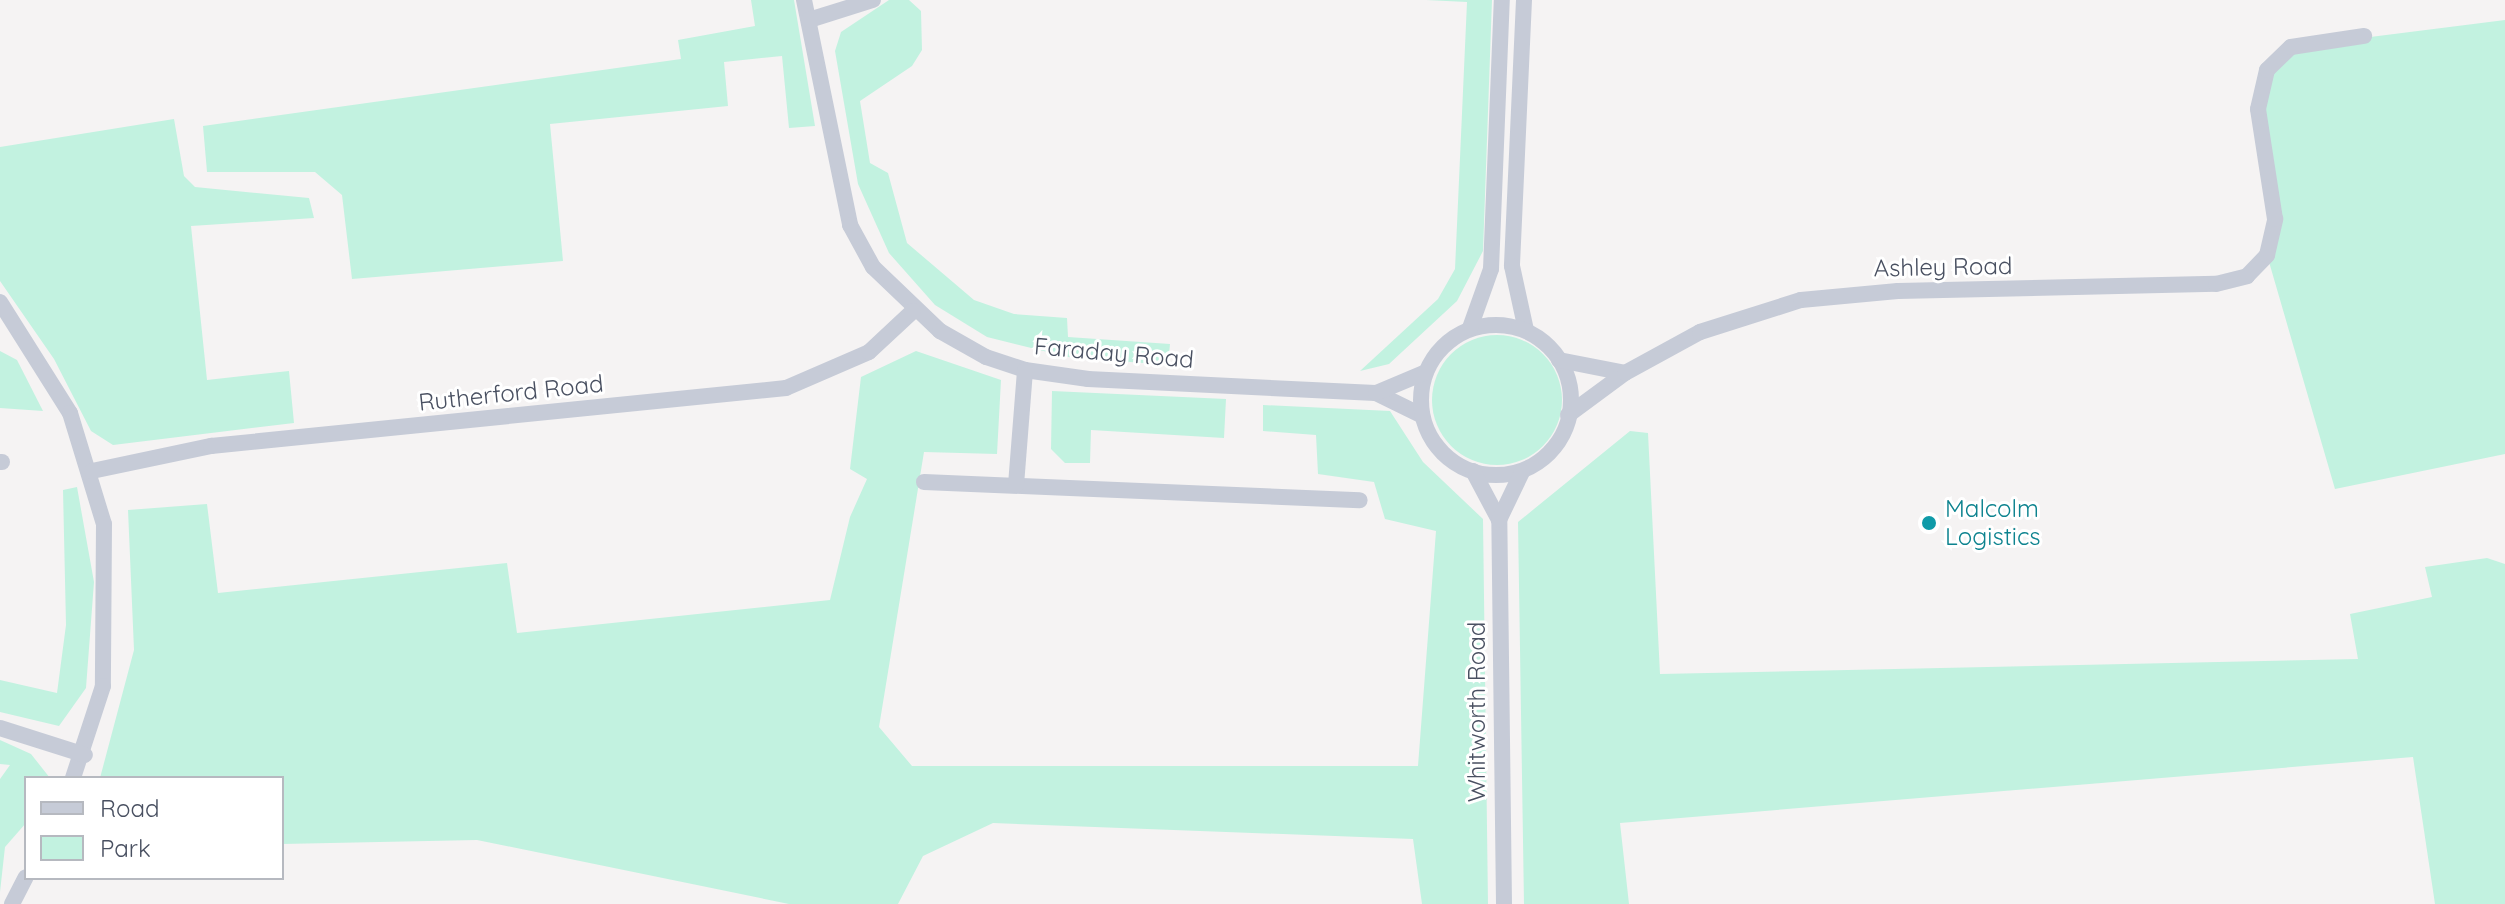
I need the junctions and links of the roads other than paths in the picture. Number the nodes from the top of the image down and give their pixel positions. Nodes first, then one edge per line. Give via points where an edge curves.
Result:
1 (804, 0) edge
2 (873, 0) edge
3 (1502, 0) edge
4 (1524, 0) edge
5 (809, 20) junction
6 (2364, 36) dead end
7 (0, 302) edge
8 (913, 311) junction
9 (1470, 328) junction
10 (1526, 330) junction
11 (1559, 360) junction
12 (1025, 370) junction
13 (1426, 372) junction
14 (1625, 373) junction
15 (1376, 393) junction
16 (1421, 415) junction
17 (1568, 415) junction
18 (92, 471) junction
19 (1473, 471) junction
20 (1522, 472) junction
21 (924, 482) dead end
22 (1016, 485) junction
23 (1360, 500) dead end
24 (1499, 520) junction
25 (0, 728) edge
26 (85, 755) junction
27 (74, 776) edge
28 (24, 880) edge
29 (12, 904) edge
30 (1504, 904) edge

1 - 5 street, Faraday Road
2 - 5 street
3 - 9 street via 1491,269
4 - 10 street via 1512,266
5 - 8 street, Faraday Road via 850,225 873,267
6 - 14 street, Ashley Road via 2291,47 2267,70 2258,109 2275,219 2267,255 2247,276 2216,284 1886,292 1801,300 1710,328
7 - 18 street via 58,389
8 - 12 street, Faraday Road via 967,348
8 - 18 street, Rutherford Road via 869,352 786,388 211,446
9 - 10 street
9 - 13 street via 1436,353
10 - 11 street
11 - 14 street
11 - 17 street via 1571,396
12 - 15 street, Faraday Road via 1088,379
12 - 22 street
13 - 15 street, Faraday Road
13 - 16 street
14 - 17 street, Ashley Road
15 - 16 street, Faraday Road
16 - 19 street via 1448,458
17 - 20 street via 1560,445
18 - 26 street via 107,547 107,635 103,686
19 - 20 street via 1499,477
19 - 24 street, Whitworth Road
20 - 24 street, Whitworth Road
21 - 22 street
22 - 23 street
24 - 30 street, Whitworth Road
25 - 26 street
26 - 27 street
28 - 29 street

